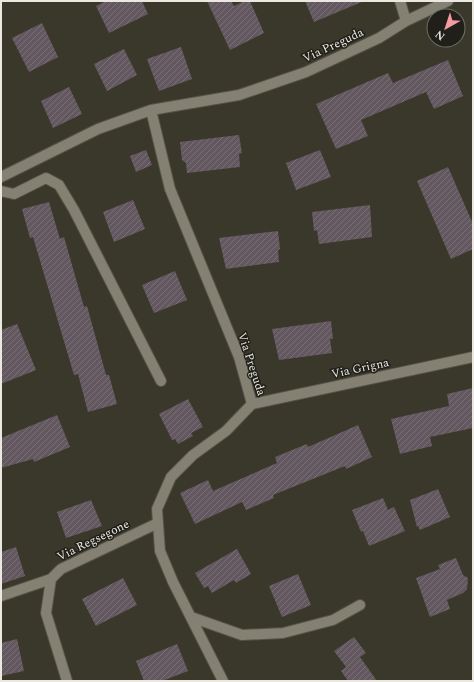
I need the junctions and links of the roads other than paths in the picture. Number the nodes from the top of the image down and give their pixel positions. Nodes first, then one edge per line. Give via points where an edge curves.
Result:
1 (400, 1) edge
2 (448, 1) edge
3 (406, 22) junction
4 (151, 110) junction
5 (1, 177) edge
6 (1, 191) edge
7 (473, 357) edge
8 (161, 381) dead end
9 (252, 404) junction
10 (158, 523) junction
11 (51, 579) junction
12 (1, 596) edge
13 (360, 605) dead end
14 (192, 617) junction
15 (67, 681) edge
16 (223, 681) edge

1 - 3 street
2 - 3 street, Via Preguda
3 - 4 street, Via Preguda via 344,55 272,85 238,95
4 - 5 street, Via Preguda via 98,129
4 - 9 street, Via Preguda via 170,189 239,357
6 - 8 street via 14,194 46,178 59,185
7 - 9 street, Via Grigna
9 - 10 street, Via Preguda via 226,432 193,455 171,477 157,509
10 - 11 street, Via Regsegone via 61,568
10 - 14 street, Via Preguda via 160,551
11 - 12 street
11 - 15 street via 46,613
13 - 14 street via 333,620 283,633 242,635
14 - 16 street, Via Preguda

